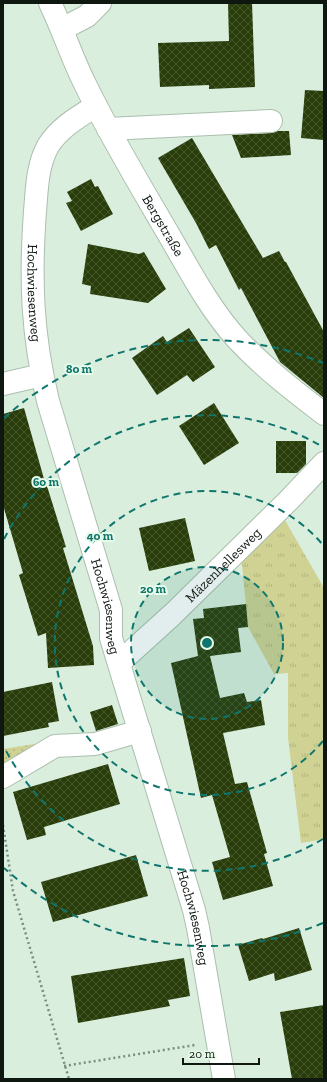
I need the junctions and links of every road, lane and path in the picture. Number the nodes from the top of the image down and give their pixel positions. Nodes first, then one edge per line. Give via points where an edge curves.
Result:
1 (50, 3) edge
2 (100, 3) edge
3 (62, 29) junction
4 (96, 106) junction
5 (271, 121) dead end
6 (108, 129) junction
7 (42, 375) junction
8 (3, 384) edge
9 (324, 414) edge
10 (324, 463) edge
11 (119, 663) junction
12 (140, 731) junction
13 (3, 777) edge
14 (3, 825) edge
15 (217, 1041) junction
16 (64, 1066) junction
17 (69, 1079) edge
18 (224, 1079) edge

1 - 3 street, Bergstraße
2 - 3 street via 87,16
3 - 4 street, Bergstraße
4 - 6 street, Bergstraße
4 - 7 street, Hochwiesenweg via 57,134 45,152 38,173 32,278
5 - 6 street
6 - 9 street, Bergstraße via 215,312 257,360
7 - 8 street
7 - 11 street, Hochwiesenweg via 111,610 111,638
10 - 11 street, Mäzenhellesweg via 173,614
11 - 12 street, Hochwiesenweg
12 - 13 street via 100,744 56,746
12 - 15 street, Hochwiesenweg via 194,910
14 - 16 path via 13,891
15 - 16 path
15 - 18 street, Hochwiesenweg
16 - 17 path

